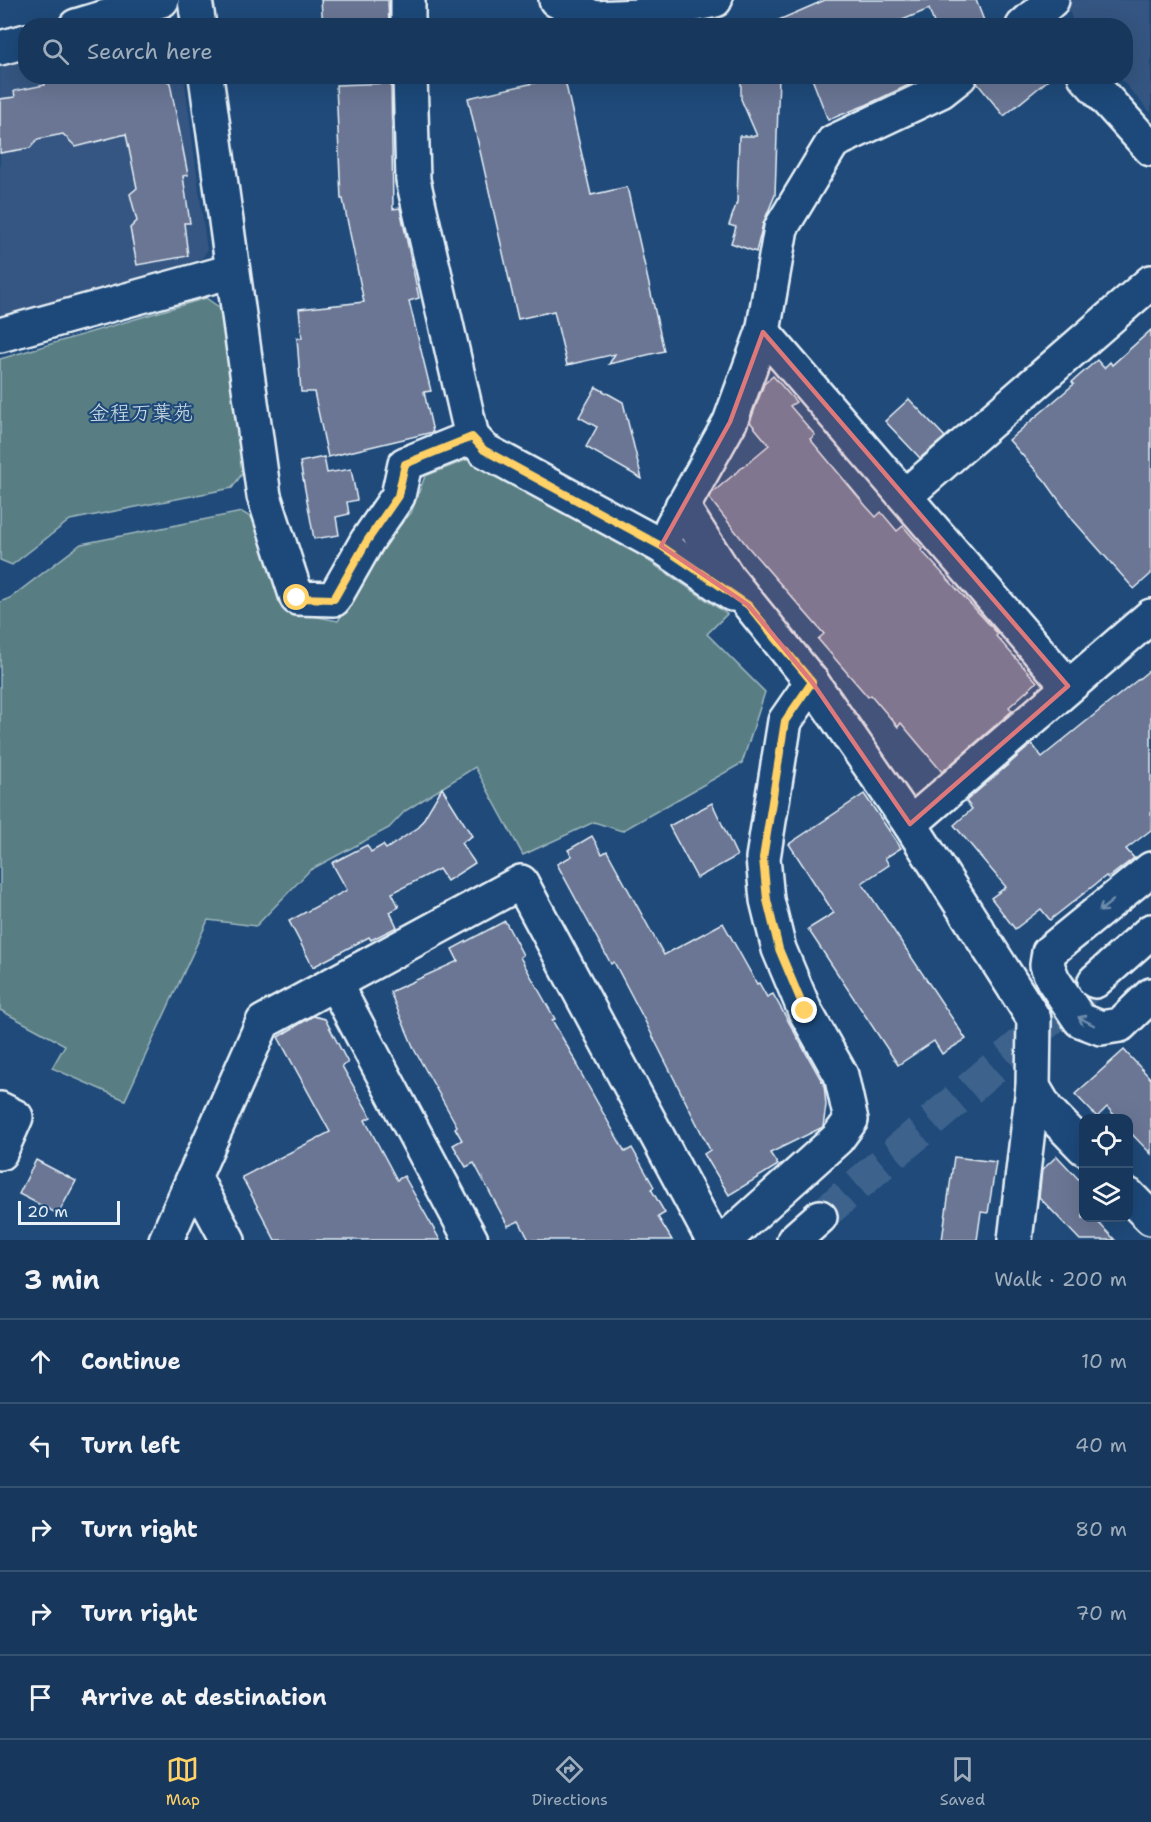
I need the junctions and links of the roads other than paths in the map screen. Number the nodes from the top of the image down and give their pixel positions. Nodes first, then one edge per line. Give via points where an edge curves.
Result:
1 (162, 0) edge
2 (195, 0) edge
3 (408, 0) edge
4 (556, 0) edge
5 (715, 0) edge
6 (102, 18) edge
7 (198, 18) edge
8 (408, 18) edge
9 (18, 42) edge
10 (0, 48) edge
11 (207, 84) edge
12 (410, 84) edge
13 (950, 84) edge
14 (1092, 84) edge
15 (1151, 149) edge
16 (232, 271) junction
17 (1151, 282) edge
18 (764, 332) junction
19 (0, 336) edge
20 (472, 437) junction
21 (905, 496) junction
22 (682, 506) junction
23 (661, 546) junction
24 (748, 605) junction
25 (1151, 616) edge
26 (812, 682) junction
27 (1068, 686) junction
28 (910, 824) junction
29 (1151, 868) edge
30 (1151, 931) edge
31 (1095, 981) tunnel mouth
32 (335, 984) junction
33 (1151, 995) edge
34 (1062, 996) junction
35 (1034, 1019) junction
36 (1033, 1087) junction
37 (0, 1109) edge
38 (1079, 1144) edge
39 (0, 1153) edge
40 (194, 1177) junction
41 (1133, 1200) edge
42 (820, 1217) tunnel mouth
43 (1151, 1218) edge
44 (166, 1240) edge
45 (228, 1240) edge
46 (471, 1240) edge
47 (713, 1240) edge
48 (724, 1240) edge
49 (794, 1240) edge
50 (1015, 1240) edge

1 - 6 street
2 - 7 street
3 - 8 street
4 - 5 street via 594,18 638,16
9 - 10 street
11 - 16 street
12 - 20 street via 412,180
13 - 18 street via 833,142 781,228
14 - 15 street
16 - 19 street
16 - 20 street via 264,496 297,598 334,599 398,496 405,464
17 - 21 street
18 - 21 street
18 - 22 street via 730,422
20 - 23 street via 484,450
21 - 27 street
22 - 23 street
22 - 24 street
23 - 24 street
24 - 26 street
25 - 27 street
26 - 28 street
26 - 48 street via 785,721 763,858 767,900 779,949 805,1011 841,1075 851,1120 837,1139
27 - 28 street
28 - 35 street
29 -> 34 street via 1049,952 1047,965
30 - 31 street
32 - 40 street via 263,1022
32 - 46 street
32 - 47 street via 521,882
33 -> 34 street via 1120,1025 1101,1028 1080,1020
34 - 35 street
35 - 36 street
36 - 38 street via 1046,1108
36 - 50 street
37 - 39 street via 16,1118
40 - 44 street
40 - 45 street
41 - 43 street
42 - 49 street

